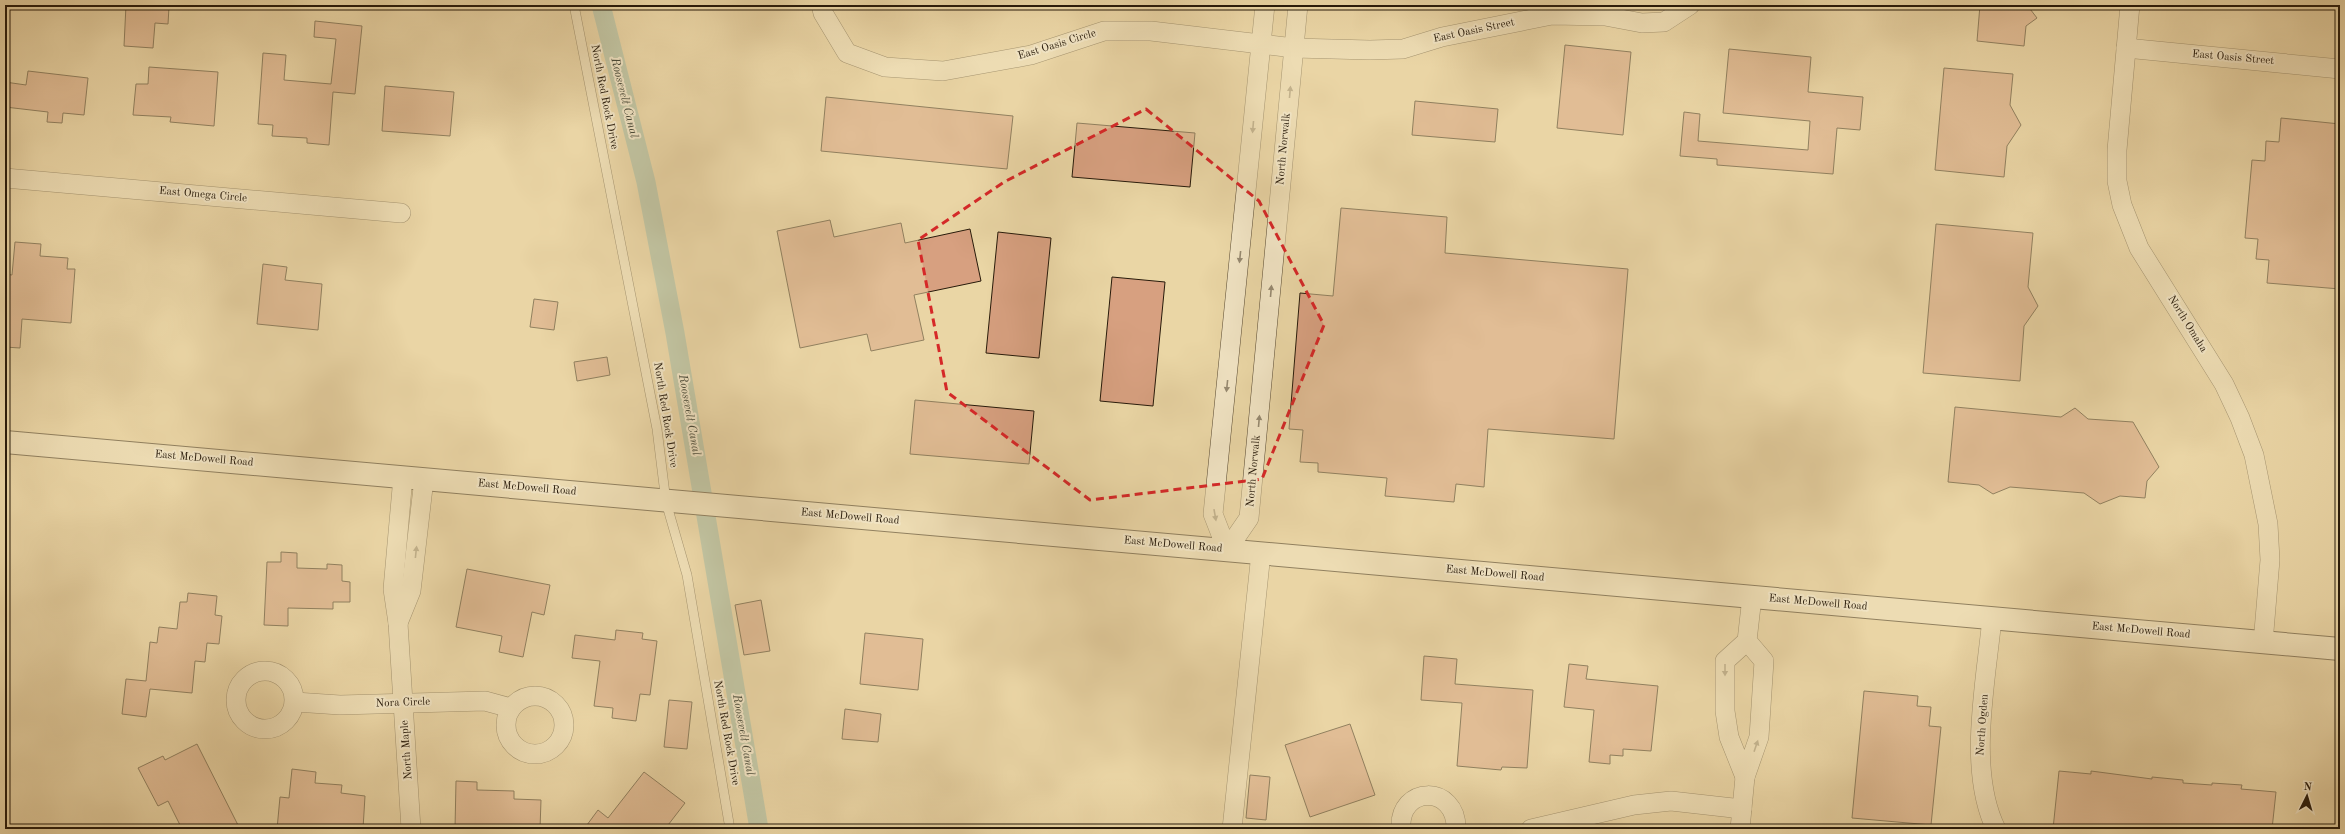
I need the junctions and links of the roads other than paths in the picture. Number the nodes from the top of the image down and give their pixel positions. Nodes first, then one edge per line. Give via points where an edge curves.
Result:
1 (574, 5) edge
2 (821, 5) edge
3 (1265, 5) edge
4 (1298, 5) edge
5 (1690, 5) edge
6 (2130, 5) edge
7 (1278, 46) junction
8 (2126, 48) junction
9 (2340, 69) edge
10 (5, 178) edge
11 (401, 213) dead end
12 (5, 442) edge
13 (413, 478) junction
14 (671, 502) junction
15 (1227, 550) junction
16 (1261, 553) junction
17 (1752, 597) junction
18 (1992, 618) junction
19 (1747, 641) junction
20 (2263, 643) junction
21 (2340, 649) edge
22 (295, 702) dead end
23 (404, 702) junction
24 (511, 708) dead end
25 (1745, 778) junction
26 (1742, 809) junction
27 (411, 829) edge
28 (730, 829) edge
29 (1232, 829) edge
30 (1401, 829) edge
31 (1456, 829) edge
32 (1531, 829) edge
33 (1740, 829) edge
34 (1996, 829) edge

1 - 14 lane, North Red Rock Drive
2 - 7 street, East Oasis Circle via 823,13 847,53 885,68 943,71 1031,55 1104,31 1151,31
3 - 7 street, North Norwalk
4 - 7 street, North Norwalk
5 - 7 street, East Oasis Street via 1664,22 1642,23 1604,16 1552,16 1442,37 1403,49 1350,51
6 - 8 street, North Omaha
7 -> 15 street, North Norwalk via 1214,514
15 -> 7 street, North Norwalk via 1249,518
8 - 9 street, East Oasis Street
8 - 20 street, North Omaha via 2117,150 2117,181 2122,205 2139,248 2224,384 2254,455 2268,524 2270,560
10 - 11 street, East Omega Circle
12 - 13 main road, East McDowell Road
13 - 14 main road, East McDowell Road
13 - 23 street, North Maple via 392,589 398,623
14 - 15 main road, East McDowell Road
14 - 28 lane, North Red Rock Drive via 687,575
15 - 16 main road, East McDowell Road
16 - 17 main road, East McDowell Road
16 - 29 street
17 - 18 main road, East McDowell Road
17 - 19 street
18 - 20 main road, East McDowell Road
18 - 34 street, North Ogden via 1980,774 1989,815
25 -> 19 street via 1759,737 1764,662
19 -> 25 street via 1725,661 1725,711 1729,737
20 - 21 main road, East McDowell Road
22 - 23 street, Nora Circle via 340,705
23 - 24 street, Nora Circle via 485,701
23 - 27 street, North Maple
25 - 26 street
26 - 32 street via 1671,801 1634,805
26 - 33 street
30 - 31 street via 1400,820 1408,804 1424,796 1433,796 1441,798 1454,811

